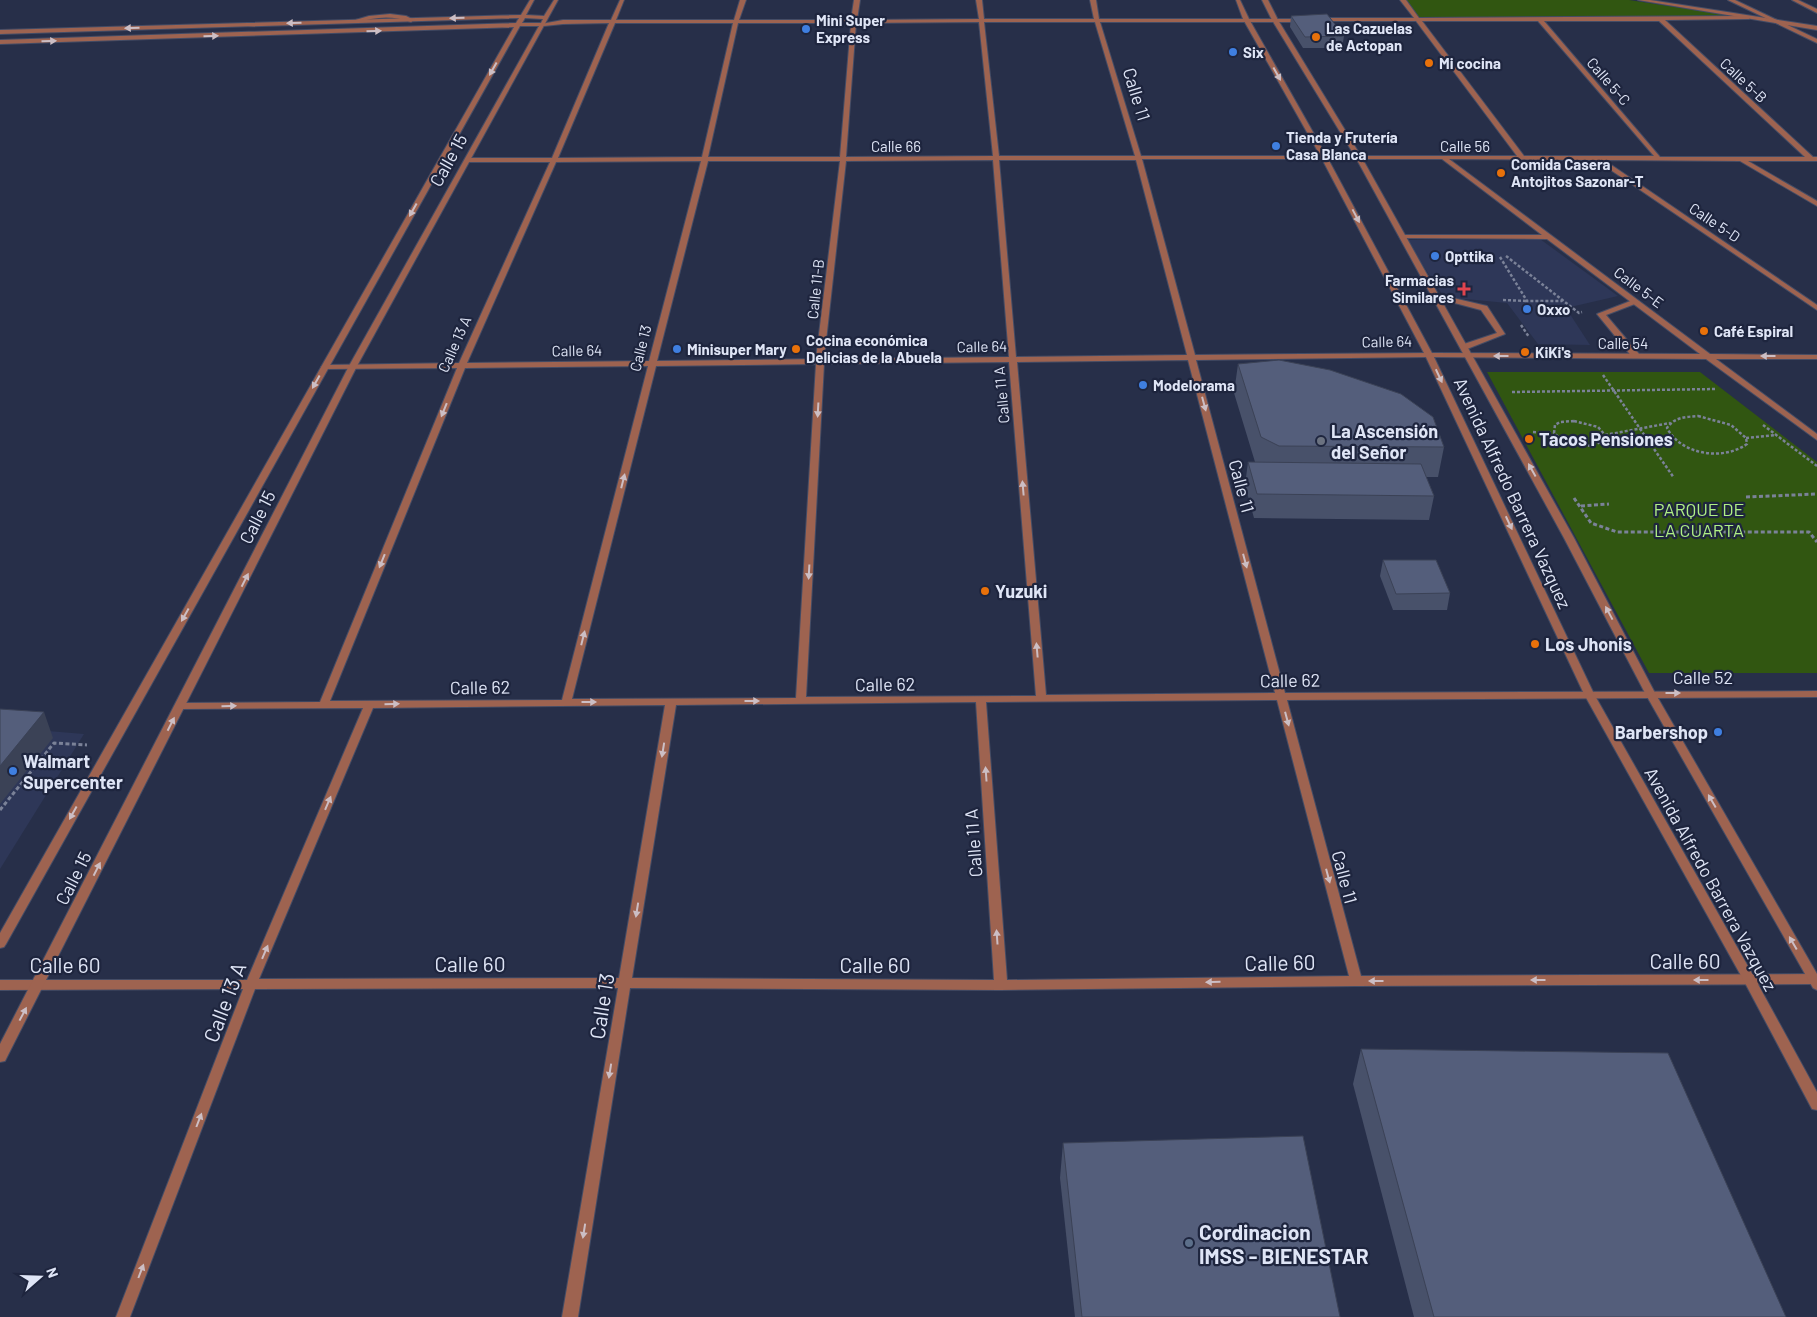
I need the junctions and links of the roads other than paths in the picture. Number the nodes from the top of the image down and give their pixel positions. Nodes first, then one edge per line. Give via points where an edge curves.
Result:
1 (532, 0) edge
2 (556, 0) edge
3 (622, 0) edge
4 (743, 0) edge
5 (857, 0) edge
6 (979, 0) edge
7 (1093, 0) edge
8 (1238, 0) edge
9 (1265, 0) edge
10 (1403, 0) edge
11 (1641, 0) edge
12 (1732, 0) edge
13 (1794, 0) edge
14 (1817, 11) edge
15 (523, 16) junction
16 (1749, 17) junction
17 (1246, 19) junction
18 (1660, 19) junction
19 (854, 20) junction
20 (980, 20) junction
21 (1097, 20) junction
22 (1275, 20) junction
23 (1416, 20) junction
24 (1540, 20) junction
25 (545, 21) junction
26 (736, 21) junction
27 (1777, 21) junction
28 (611, 22) junction
29 (517, 26) junction
30 (183, 27) junction
31 (1817, 28) edge
32 (0, 32) edge
33 (173, 37) junction
34 (1817, 41) edge
35 (0, 42) edge
36 (1324, 157) junction
37 (996, 158) junction
38 (1138, 158) junction
39 (1359, 158) junction
40 (1522, 158) junction
41 (705, 159) junction
42 (843, 159) junction
43 (1445, 159) junction
44 (1598, 159) junction
45 (1659, 159) junction
46 (1742, 159) junction
47 (1814, 159) edge
48 (468, 160) junction
49 (554, 160) junction
50 (1817, 204) edge
51 (1403, 237) junction
52 (1549, 237) junction
53 (1435, 295) junction
54 (1636, 302) junction
55 (1817, 308) edge
56 (1464, 347) junction
57 (1429, 354) junction
58 (1469, 356) junction
59 (1636, 356) junction
60 (1708, 356) junction
61 (1191, 357) junction
62 (1817, 357) edge
63 (1013, 359) junction
64 (820, 361) junction
65 (653, 363) junction
66 (462, 365) junction
67 (325, 366) junction
68 (353, 366) junction
69 (1817, 438) edge
70 (1589, 694) junction
71 (1650, 694) junction
72 (1817, 694) edge
73 (1281, 696) junction
74 (981, 699) junction
75 (1041, 699) junction
76 (802, 701) junction
77 (671, 702) junction
78 (566, 703) junction
79 (324, 704) junction
80 (369, 705) junction
81 (180, 706) junction
82 (0, 944) edge
83 (1750, 980) junction
84 (1356, 981) junction
85 (1816, 981) edge
86 (625, 983) junction
87 (38, 984) junction
88 (251, 984) junction
89 (0, 985) edge
90 (1001, 985) junction
91 (0, 1057) edge
92 (1817, 1104) edge
93 (123, 1317) edge
94 (570, 1317) edge

1 - 15 street, Calle 15
2 - 25 street, Calle 15
3 - 28 street, Calle 13 A
4 - 26 street, Calle 13
5 - 19 street, Calle 11-B
6 - 20 street, Calle 11 A
7 - 21 street, Calle 11
8 - 17 street, Avenida Alfredo Barrera Vazquez
9 - 22 street, Avenida Alfredo Barrera Vazquez
10 - 23 street
11 - 16 street
12 - 27 street
13 - 14 street
15 - 25 street
15 - 29 street, Calle 15
15 -> 30 street
16 - 18 street
16 - 27 street
17 - 21 street
17 - 22 street
17 -> 36 street, Avenida Alfredo Barrera Vazquez
18 - 24 street
18 - 47 street, Calle 5-B
19 - 20 street
19 - 26 street
19 - 42 street, Calle 11-B
20 - 21 street
20 - 37 street, Calle 11 A
21 - 38 street, Calle 11
22 - 23 street
22 - 39 street, Avenida Alfredo Barrera Vazquez
23 - 24 street
23 - 40 street
24 - 45 street, Calle 5-C
25 - 28 street
25 - 29 street
25 - 48 street, Calle 15
26 - 28 street
26 - 41 street, Calle 13
27 - 31 street
27 - 34 street
28 - 49 street, Calle 13 A
33 -> 29 street
29 -> 67 street, Calle 15
30 -> 32 street
30 - 33 street
35 -> 33 street
36 - 38 street, Calle 66
36 - 39 street, Calle 56
36 -> 57 street, Avenida Alfredo Barrera Vazquez
37 - 38 street, Calle 66
37 - 42 street, Calle 66
37 - 63 street, Calle 11 A
38 - 61 street, Calle 11
39 - 43 street, Calle 56
39 - 51 street, Avenida Alfredo Barrera Vazquez
40 - 43 street, Calle 56
40 - 44 street, Calle 56
41 - 42 street, Calle 66
41 - 49 street, Calle 66
41 - 65 street, Calle 13
42 - 64 street, Calle 11-B
43 - 52 street, Calle 5-E
44 - 45 street, Calle 56
44 - 55 street, Calle 5-D
45 - 46 street, Calle 56
46 - 47 street, Calle 56
46 - 50 street
48 - 49 street, Calle 66
48 - 68 street, Calle 15
49 - 66 street, Calle 13 A
51 - 52 street
51 - 53 street, Avenida Alfredo Barrera Vazquez
52 - 54 street, Calle 5-E
53 - 56 street, Avenida Alfredo Barrera Vazquez
53 - 56 street via 1484,308 1500,334
54 - 59 street via 1601,314
54 - 60 street, Calle 5-E
56 - 58 street, Avenida Alfredo Barrera Vazquez
57 - 58 street, Calle 54
57 - 61 street, Calle 64
57 -> 70 street, Avenida Alfredo Barrera Vazquez
59 -> 58 street, Calle 54
71 -> 58 street, Avenida Alfredo Barrera Vazquez
59 - 60 street, Calle 54
62 -> 60 street, Calle 54
60 - 69 street, Calle 5-E
61 - 63 street, Calle 64
61 -> 73 street, Calle 11
63 - 64 street, Calle 64
75 -> 63 street, Calle 11 A
64 - 65 street, Calle 64
64 -> 76 street, Calle 11-B
65 - 66 street, Calle 64
78 -> 65 street, Calle 13
66 - 68 street, Calle 64
66 -> 79 street, Calle 13 A
67 - 68 street, Calle 64
67 -> 82 street, Calle 15
81 -> 68 street, Calle 15
70 - 71 street, Calle 52
70 - 73 street, Calle 62
70 - 83 street, Avenida Alfredo Barrera Vazquez
71 -> 72 street, Calle 52
85 -> 71 street, Avenida Alfredo Barrera Vazquez
73 - 75 street, Calle 62
73 -> 84 street, Calle 11
74 - 75 street, Calle 62
74 - 76 street, Calle 62
90 -> 74 street, Calle 11 A
77 -> 76 street, Calle 62
78 -> 77 street, Calle 62
77 -> 86 street, Calle 13
80 -> 78 street, Calle 62
79 - 80 street, Calle 62
81 -> 79 street, Calle 62
88 -> 80 street, Calle 13 A
87 -> 81 street, Calle 15
83 -> 84 street, Calle 60
83 - 85 street, Calle 60
83 - 92 street, Avenida Alfredo Barrera Vazquez
84 -> 90 street, Calle 60
86 - 88 street, Calle 60
86 - 90 street, Calle 60
86 -> 94 street, Calle 13
87 - 88 street, Calle 60
87 - 89 street, Calle 60
91 -> 87 street, Calle 15
93 -> 88 street, Calle 13 A

